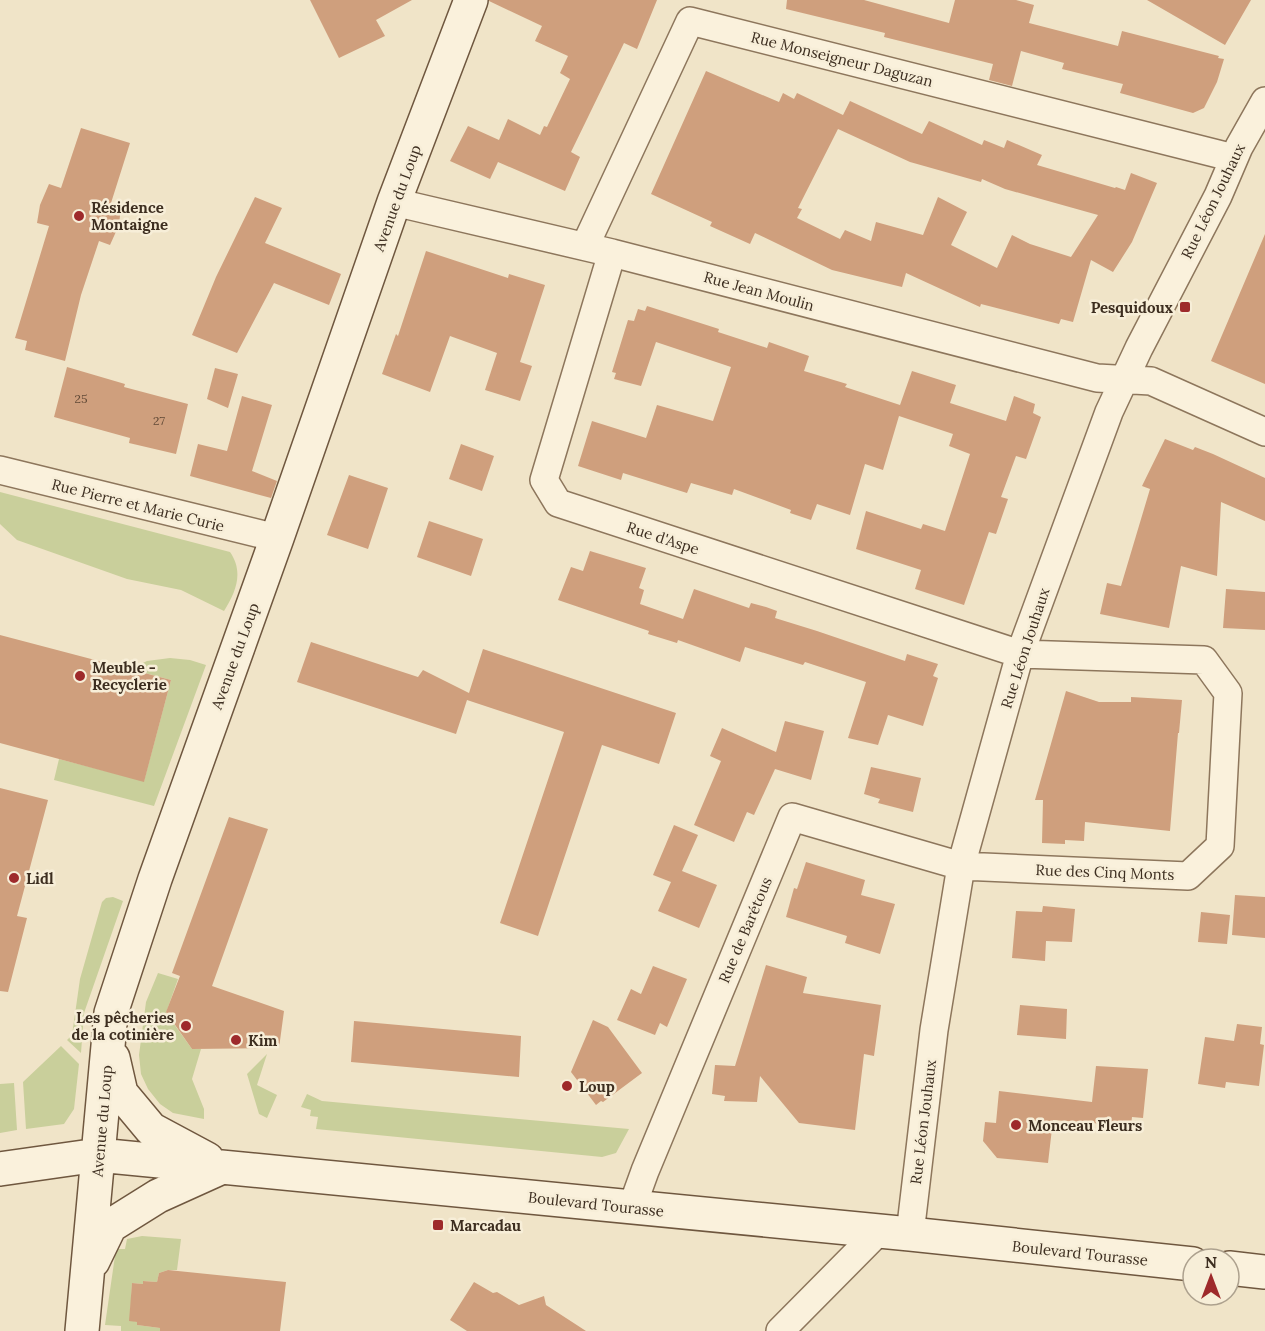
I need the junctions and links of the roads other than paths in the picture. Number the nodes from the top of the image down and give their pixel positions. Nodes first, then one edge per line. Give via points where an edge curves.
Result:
1 (471, 0) edge
2 (1265, 101) edge
3 (1234, 158) junction
4 (394, 202) junction
5 (585, 246) junction
6 (612, 253) junction
7 (1124, 380) junction
8 (1265, 432) edge
9 (0, 470) edge
10 (277, 538) junction
11 (1020, 654) junction
12 (961, 866) junction
13 (109, 1041) junction
14 (98, 1155) junction
15 (222, 1167) junction
16 (0, 1169) edge
17 (632, 1207) junction
18 (894, 1233) junction
19 (1181, 1263) edge
20 (1241, 1269) edge
21 (1265, 1272) edge
22 (87, 1275) junction
23 (82, 1331) edge
24 (780, 1331) edge

1 - 4 main road, Avenue du Loup
2 - 3 street, Rue Léon Jouhaux
3 - 5 street, Rue Monseigneur Daguzan via 690,21
3 - 7 street, Rue Léon Jouhaux
4 - 5 street, Rue Jean Moulin
4 - 10 main road, Avenue du Loup
5 - 6 street, Rue Jean Moulin
6 - 7 street, Rue Jean Moulin via 1096,378
6 - 11 street, Rue d'Aspe via 543,480 558,503
7 - 8 street, Rue Jean Moulin via 1151,381
7 - 11 street, Rue Léon Jouhaux
9 - 10 street, Rue Pierre et Marie Curie
10 - 13 main road, Avenue du Loup via 155,879 111,1013
11 - 12 street, Rue Léon Jouhaux
11 - 12 street, Rue des Cinq Monts via 1204,660 1228,693 1220,846 1188,876
12 - 17 street, Rue de Barétous via 792,817
12 - 18 street, Rue Léon Jouhaux
13 - 14 main road, Avenue du Loup
13 - 15 main road via 121,1093 150,1129
14 - 15 main road, Boulevard Tourasse
14 - 16 main road, Boulevard Tourasse
14 - 22 main road, Avenue du Loup
15 - 17 main road, Boulevard Tourasse
15 - 22 main road via 158,1196 110,1226
17 - 18 main road, Boulevard Tourasse
18 - 19 main road, Boulevard Tourasse
18 - 24 street
20 - 21 main road
22 - 23 main road, Avenue du Loup

